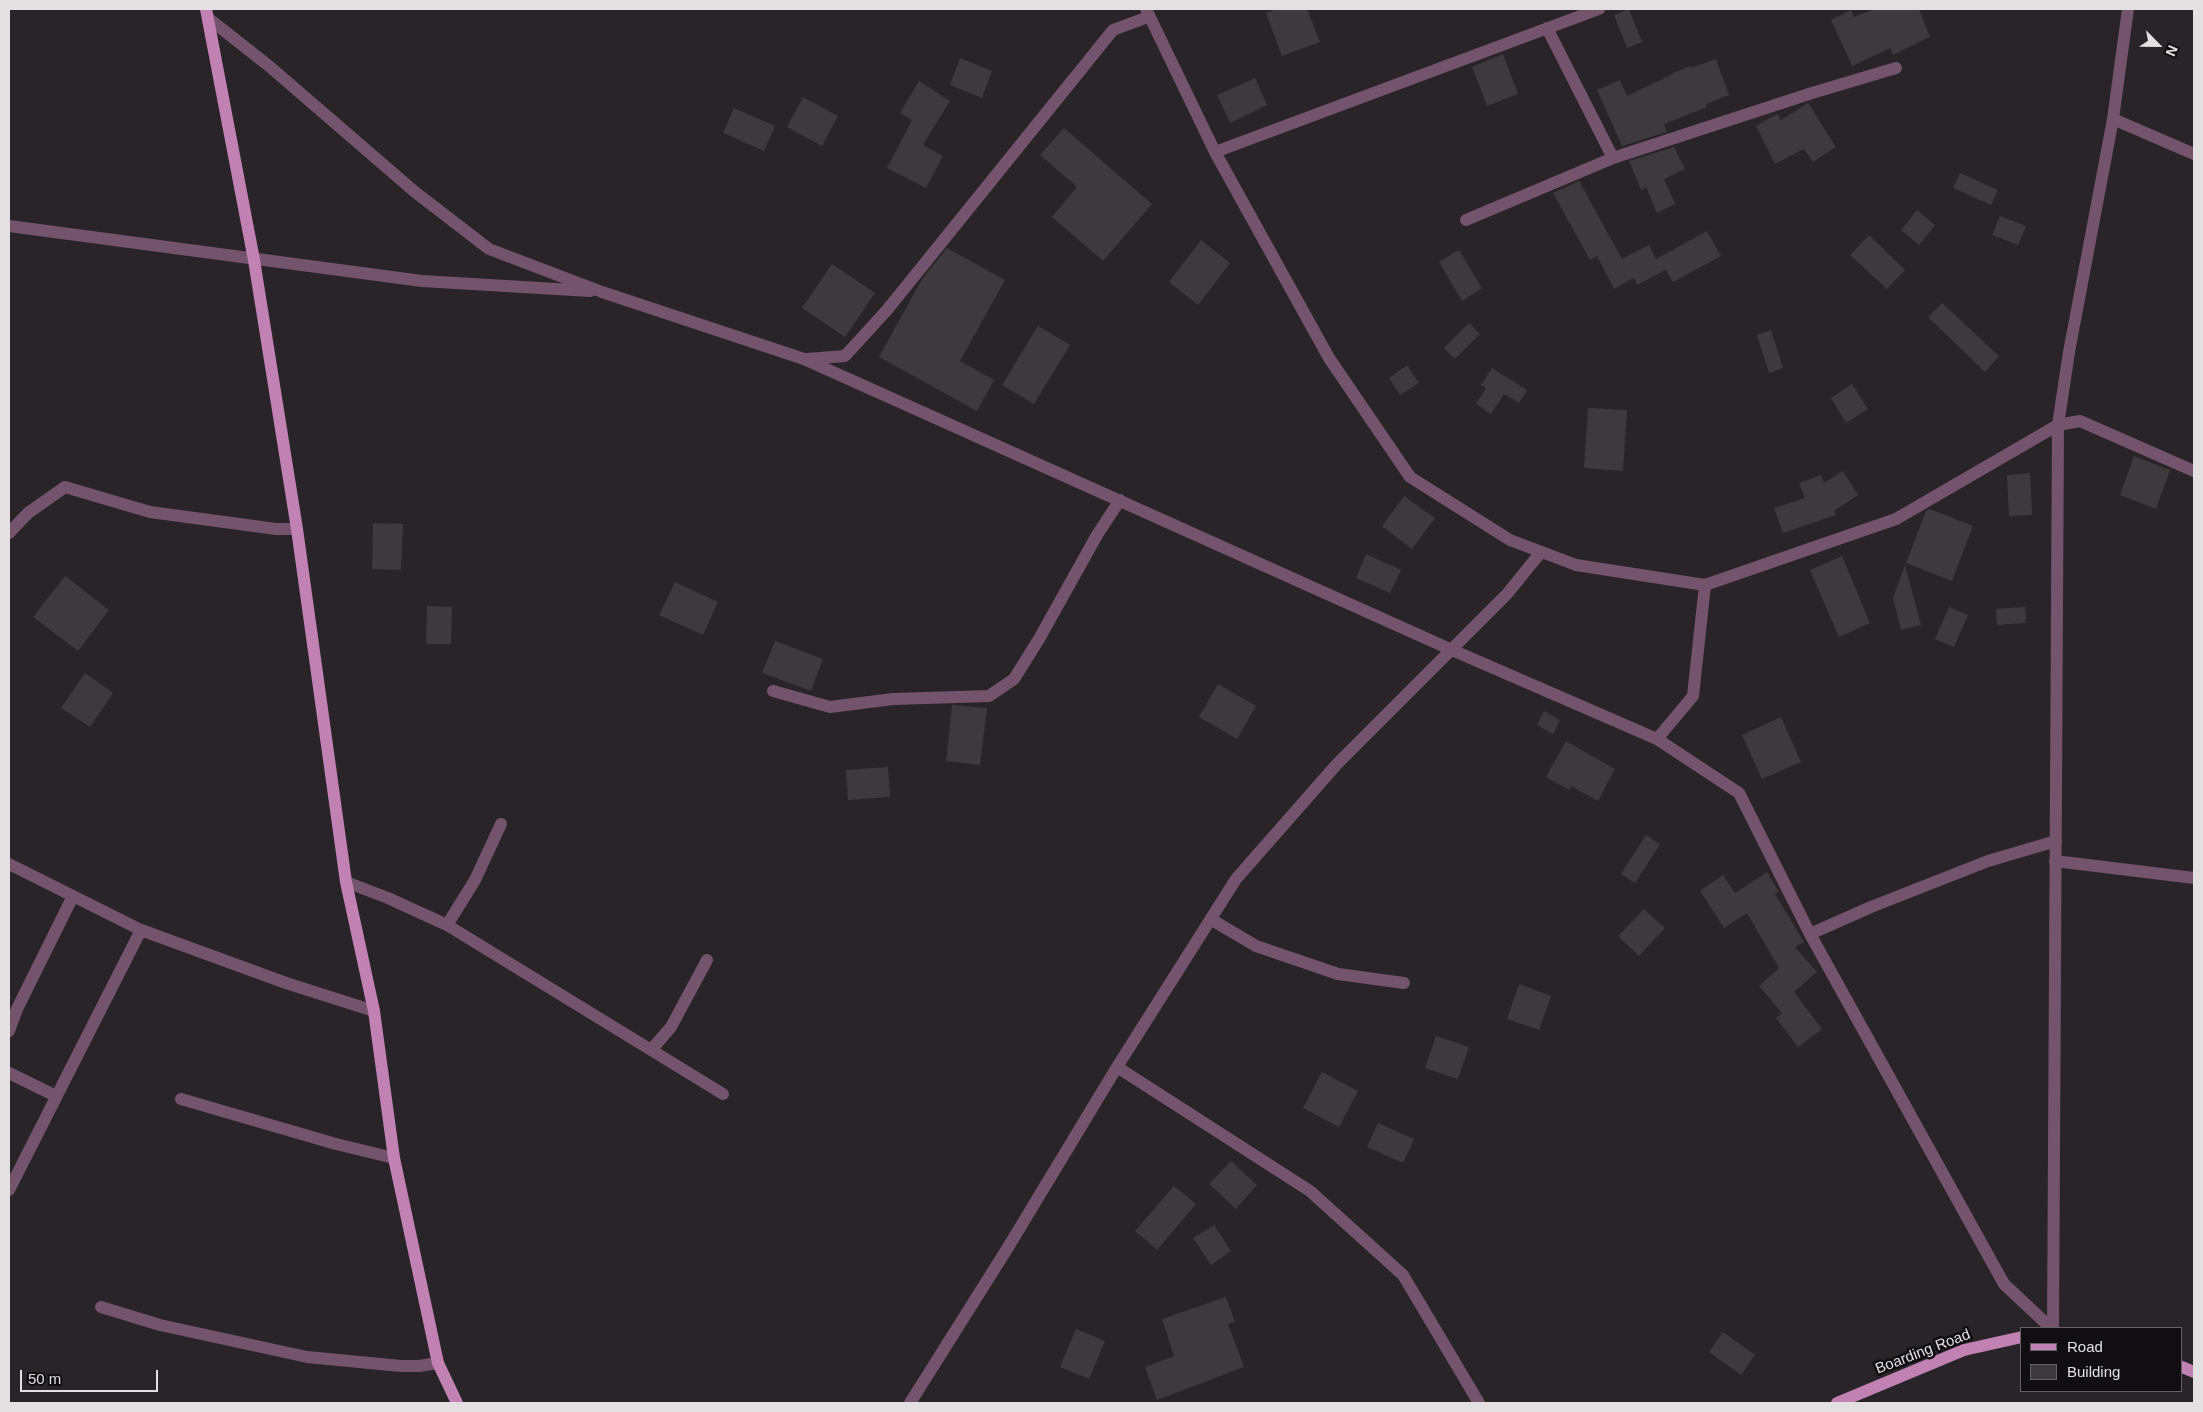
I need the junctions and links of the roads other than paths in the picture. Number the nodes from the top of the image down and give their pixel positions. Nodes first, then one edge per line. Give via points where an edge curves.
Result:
1 (1599, 9) edge
2 (2128, 9) edge
3 (207, 13) edge
4 (1147, 13) edge
5 (1547, 28) junction
6 (1896, 68) dead end
7 (2113, 119) junction
8 (1215, 152) junction
9 (2194, 154) edge
10 (1613, 158) junction
11 (1466, 220) dead end
12 (9, 226) edge
13 (254, 260) junction
14 (602, 292) junction
15 (804, 359) junction
16 (2058, 426) junction
17 (2194, 471) edge
18 (1120, 500) junction
19 (297, 529) junction
20 (9, 533) edge
21 (1541, 552) junction
22 (1705, 585) junction
23 (1452, 650) junction
24 (773, 691) dead end
25 (1657, 739) junction
26 (501, 824) dead end
27 (2056, 841) junction
28 (2055, 861) junction
29 (9, 864) edge
30 (2194, 878) edge
31 (346, 882) junction
32 (73, 896) junction
33 (1212, 920) junction
34 (447, 924) junction
35 (141, 930) junction
36 (1810, 934) junction
37 (707, 960) dead end
38 (1404, 983) dead end
39 (374, 1012) junction
40 (9, 1031) edge
41 (652, 1049) junction
42 (1117, 1067) junction
43 (9, 1073) edge
44 (723, 1094) dead end
45 (56, 1096) junction
46 (181, 1099) dead end
47 (394, 1158) junction
48 (9, 1190) edge
49 (101, 1307) dead end
50 (2051, 1327) edge
51 (2052, 1327) edge
52 (2020, 1337) edge
53 (438, 1363) junction
54 (457, 1403) edge
55 (910, 1403) edge
56 (1479, 1403) edge
57 (1837, 1403) edge

1 - 5 street
2 - 7 street
3 - 13 main road
3 - 14 street via 415,192 489,249
4 - 8 street
4 - 15 street via 1113,30 887,310 846,356
5 - 8 street
5 - 10 street
6 - 10 street
7 - 9 street
7 - 16 street
8 - 21 street via 1329,358 1410,477 1510,540
10 - 11 street
12 - 13 street
13 - 14 street via 422,281
13 - 19 main road
14 - 15 street
15 - 18 street
16 - 17 street via 2080,421
16 - 22 street via 1896,519
16 - 27 street
18 - 23 street
18 - 24 street via 1014,679 989,696 893,699 830,707
19 - 20 street via 150,512 65,487 28,513
19 - 31 main road
21 - 22 street via 1576,565
21 - 23 street via 1507,594
22 - 25 street via 1693,696
23 - 25 street
23 - 33 street via 1337,764 1236,879
25 - 36 street via 1739,793
26 - 34 street via 475,880
27 - 28 street
27 - 36 street via 1988,861
28 - 30 street
28 - 51 street
29 - 32 street
31 - 34 street
31 - 39 main road
32 - 35 street
32 - 40 street
33 - 38 street via 1256,946 1338,974
33 - 42 street
34 - 41 street
35 - 39 street via 286,984
35 - 45 street
36 - 50 street via 2004,1284
37 - 41 street via 671,1027
39 - 47 main road
41 - 44 street
42 - 55 street via 1008,1249
42 - 56 street via 1310,1191 1403,1275
43 - 45 street
45 - 48 street
46 - 47 street
47 - 53 main road
49 - 53 street via 160,1325 307,1357 401,1366
52 - 57 main road, Boarding Road via 1964,1350
53 - 54 main road

